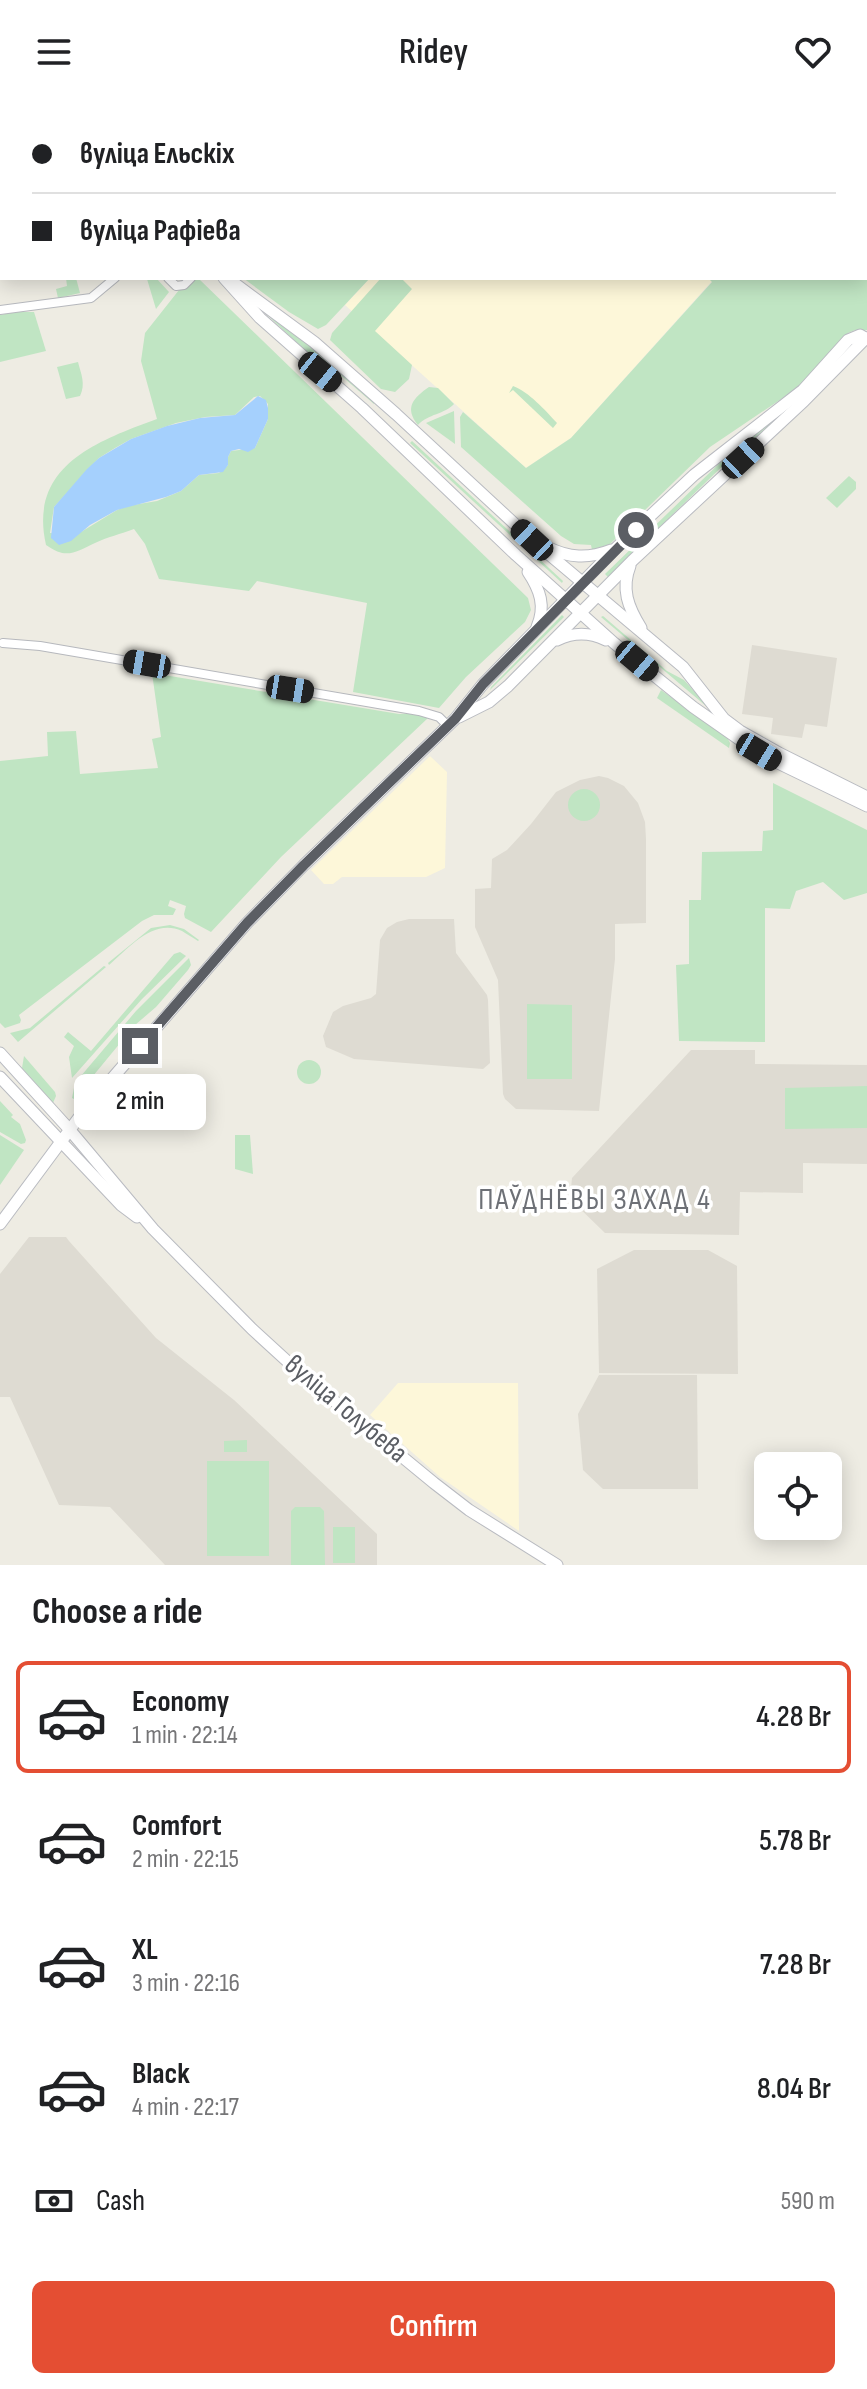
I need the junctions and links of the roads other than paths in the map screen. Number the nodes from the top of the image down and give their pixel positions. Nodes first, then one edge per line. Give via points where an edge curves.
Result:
1 (113, 280) edge
2 (170, 280) edge
3 (189, 280) edge
4 (228, 280) edge
5 (229, 280) edge
6 (0, 310) edge
7 (866, 338) edge
8 (396, 414) junction
9 (383, 429) junction
10 (532, 540) junction
11 (616, 548) junction
12 (516, 555) junction
13 (632, 561) junction
14 (582, 582) junction
15 (599, 596) junction
16 (572, 607) junction
17 (533, 633) junction
18 (647, 637) junction
19 (3, 643) dead end
20 (614, 643) junction
21 (545, 647) junction
22 (452, 723) junction
23 (867, 797) edge
24 (867, 806) edge
25 (0, 1053) edge
26 (0, 1077) edge
27 (69, 1129) junction
28 (59, 1141) junction
29 (0, 1224) edge
30 (153, 1229) junction
31 (557, 1565) edge

1 - 6 street via 91,298
2 - 3 street via 176,286
4 - 9 main road via 260,318
5 - 8 main road via 314,342
7 - 11 main road via 848,340 803,390 694,475
7 - 13 main road
8 - 9 main road
8 - 10 main road
9 - 12 main road
10 - 11 main road via 579,557
10 - 14 main road
11 - 14 main road
12 - 16 main road
12 - 17 main road via 541,600
13 - 15 main road
13 - 18 main road via 627,600
14 - 15 main road
14 - 16 main road
15 - 16 main road
15 - 18 main road
16 - 17 main road
16 - 20 main road
16 - 21 main road
17 - 22 main road
18 - 23 main road via 683,667 740,731
19 - 22 street via 419,711
20 - 21 main road via 577,634
20 - 24 main road via 743,742
21 - 22 main road via 497,696
22 - 27 main road via 247,923
25 - 27 main road, вуліца Голубева
26 - 28 main road, вуліца Голубева
27 - 28 main road
27 - 30 main road, вуліца Голубева
28 - 29 main road
28 - 30 main road, вуліца Голубева via 121,1205
30 - 31 main road, вуліца Голубева via 252,1329 352,1416 469,1510

